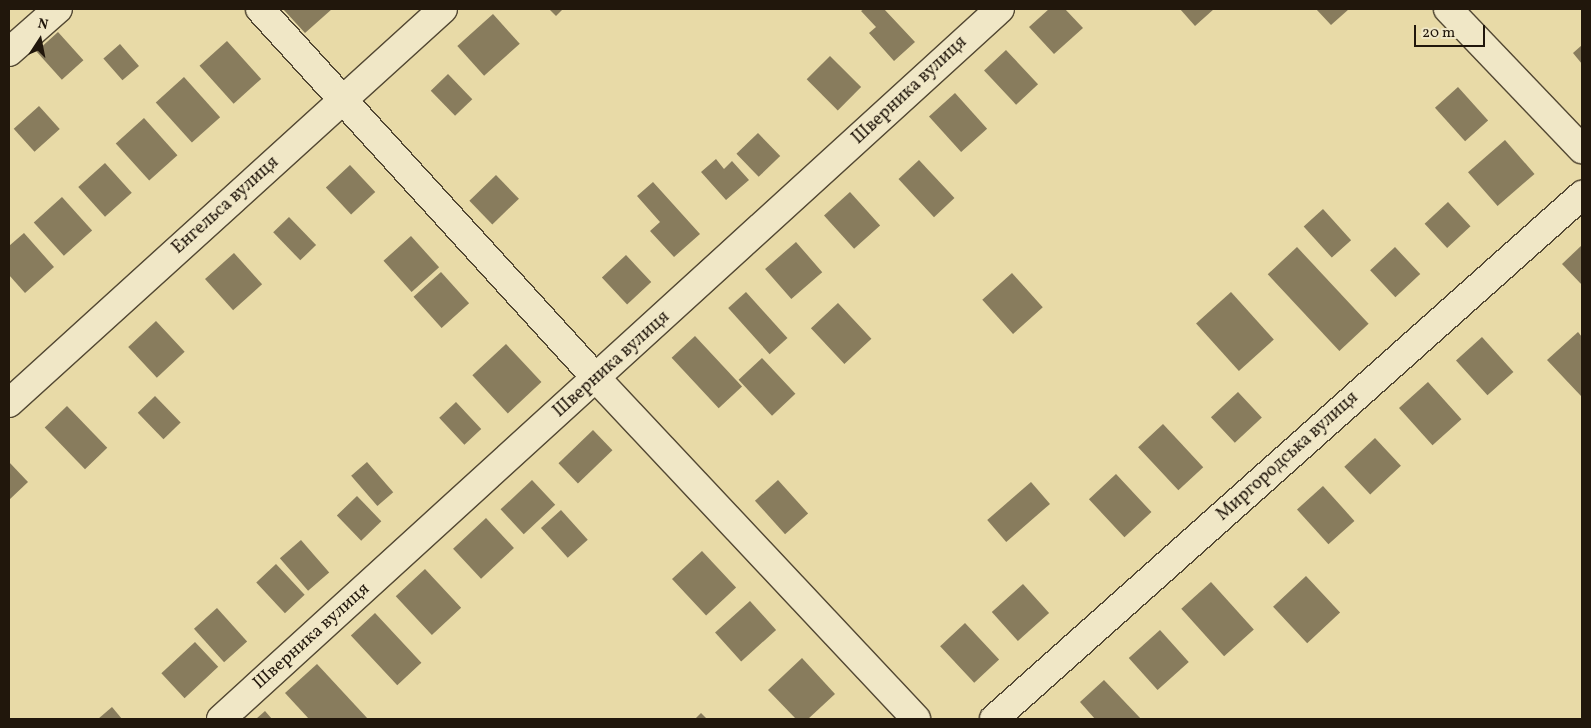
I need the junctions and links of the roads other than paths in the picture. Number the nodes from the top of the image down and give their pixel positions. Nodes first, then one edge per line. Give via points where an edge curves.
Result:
1 (58, 9) edge
2 (260, 9) edge
3 (443, 9) edge
4 (1000, 9) edge
5 (1448, 9) edge
6 (9, 52) edge
7 (342, 100) junction
8 (1582, 149) edge
9 (1582, 195) edge
10 (597, 379) junction
11 (9, 403) edge
12 (221, 719) edge
13 (916, 719) edge
14 (994, 719) edge

1 - 6 street
2 - 7 street
3 - 7 street, Енгельса вулиця
4 - 10 street, Шверника вулиця
5 - 8 street
7 - 10 street
7 - 11 street, Енгельса вулиця
9 - 14 street, Миргородська вулиця
10 - 12 street, Шверника вулиця
10 - 13 street

